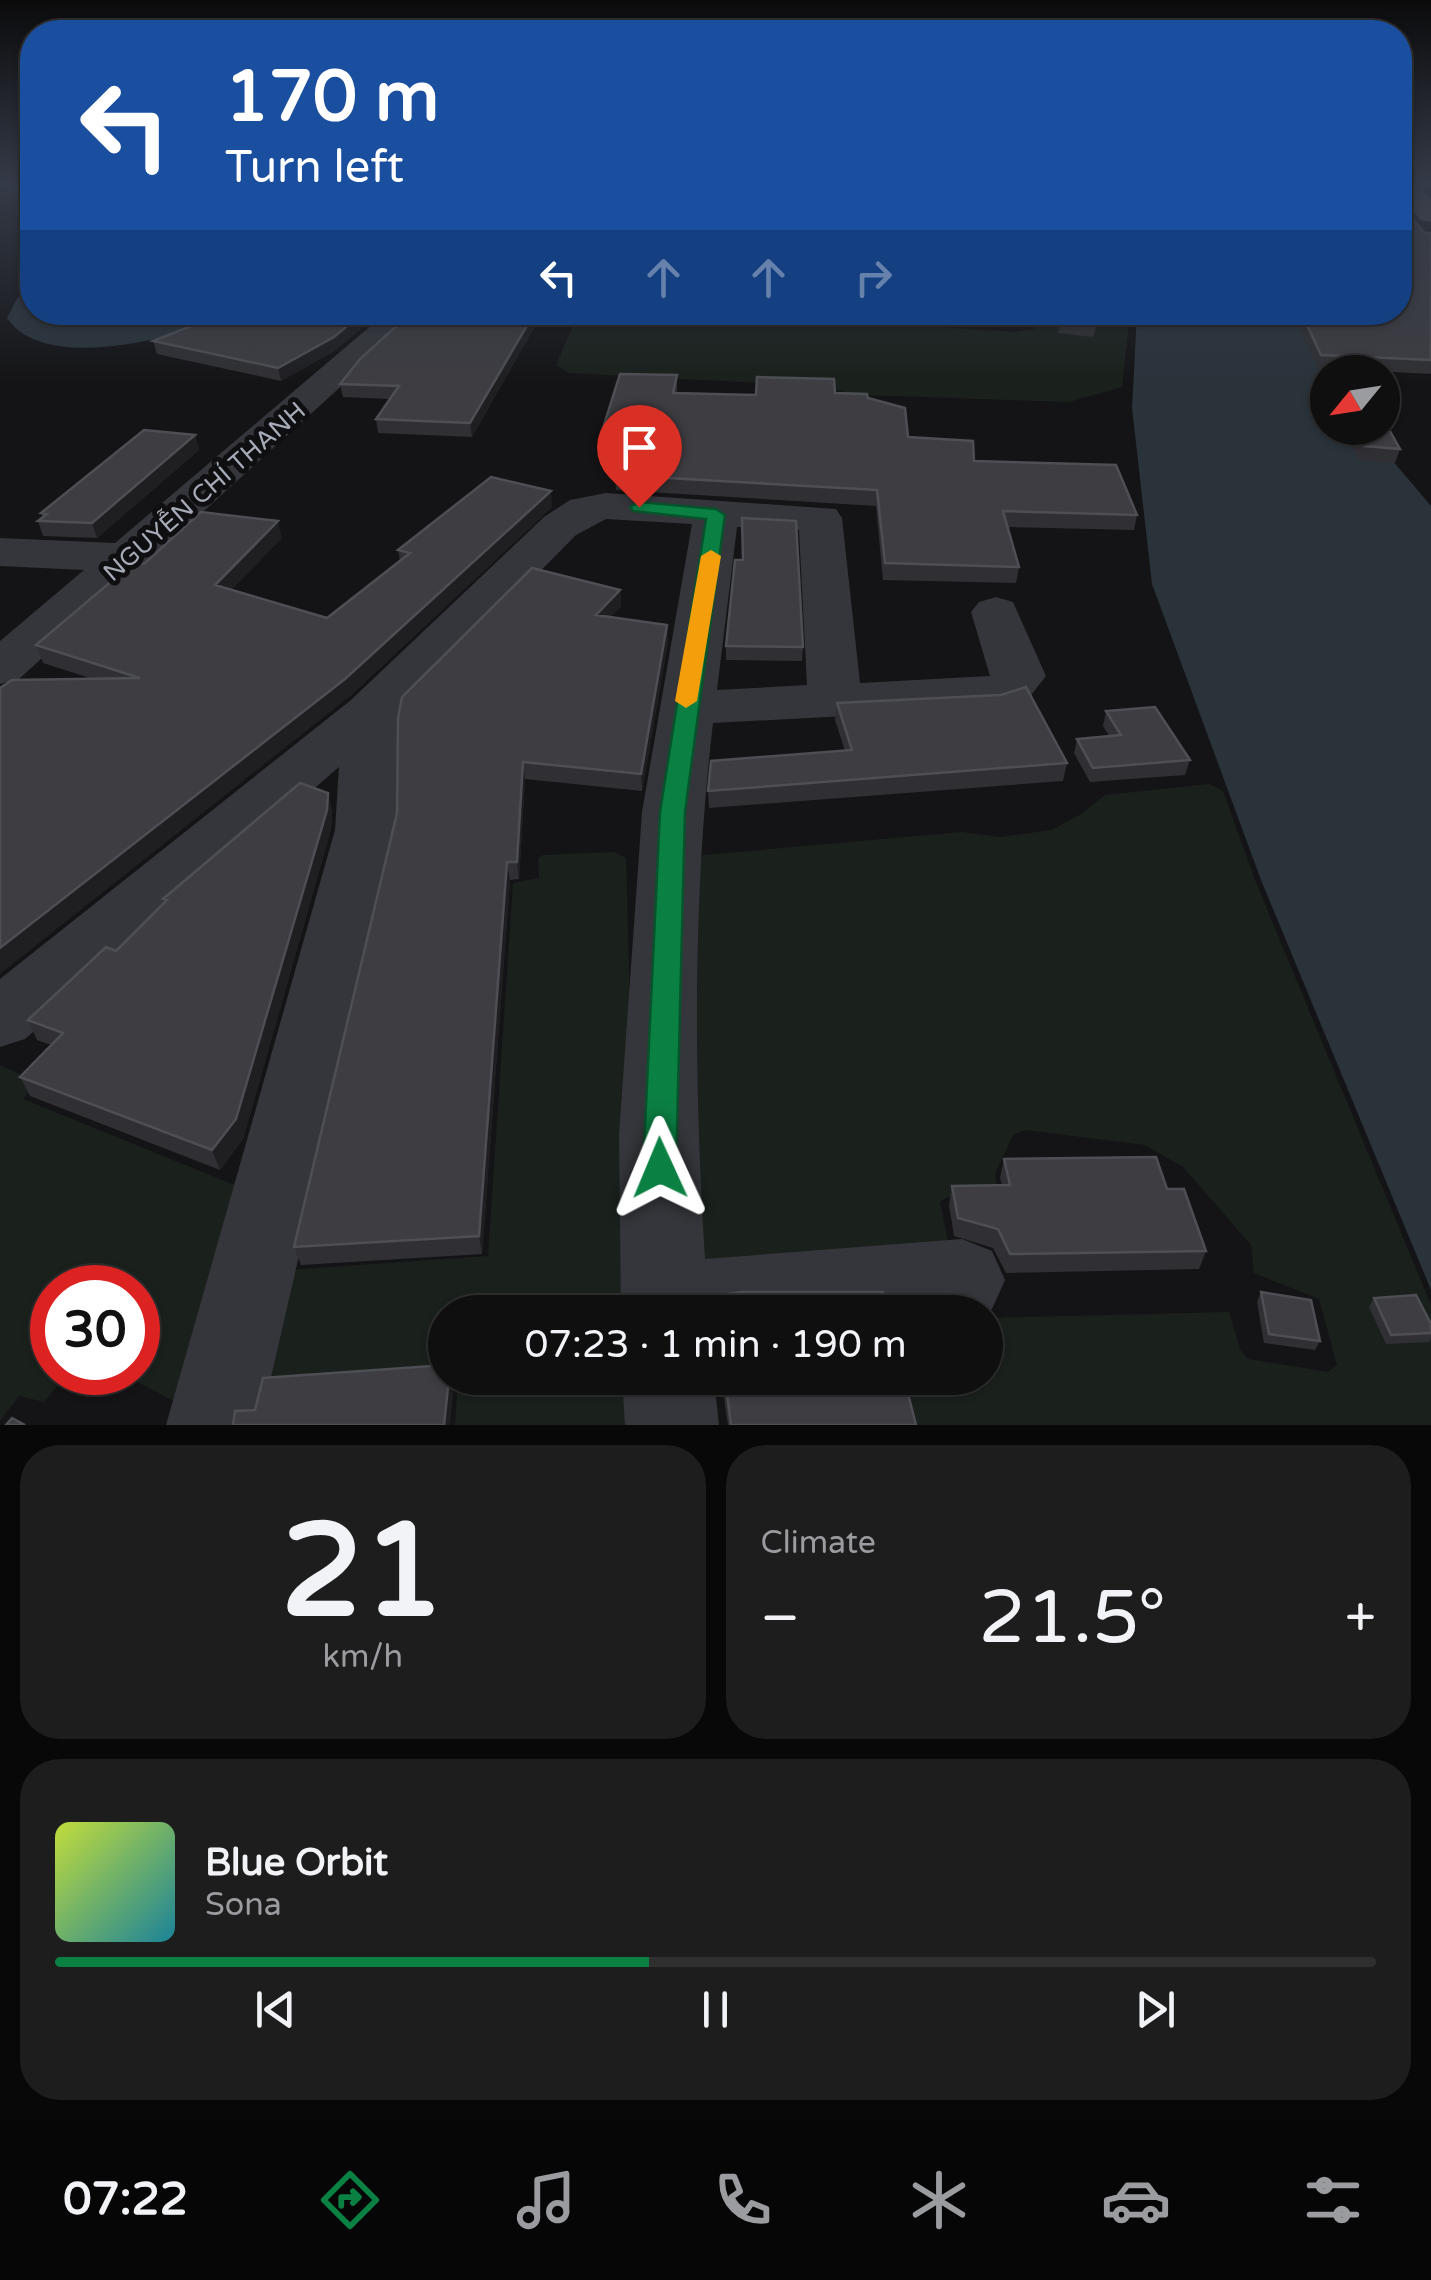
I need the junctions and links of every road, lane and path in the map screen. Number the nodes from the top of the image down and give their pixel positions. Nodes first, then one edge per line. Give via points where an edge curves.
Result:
1 (392, 325) edge
2 (716, 515) junction
3 (0, 552) edge
4 (127, 558) junction
5 (996, 612) dead end
6 (0, 668) edge
7 (835, 698) junction
8 (685, 708) junction
9 (370, 712) junction
10 (0, 1019) edge
11 (962, 1280) dead end
12 (665, 1295) edge
13 (875, 1295) edge
14 (670, 1395) edge
15 (213, 1425) edge
16 (672, 1425) edge

1 - 4 street, NGUYỄN CHÍ THANH
2 - 7 street via 840,519
2 - 8 street
2 - 9 street via 606,506 574,514
3 - 4 street
4 - 6 street, NGUYỄN CHÍ THANH
5 - 7 street via 1020,676 1008,688
7 - 8 street
8 - 12 street via 672,812 658,1134
9 - 10 street
9 - 15 street via 366,830
11 - 13 street
14 - 16 street

